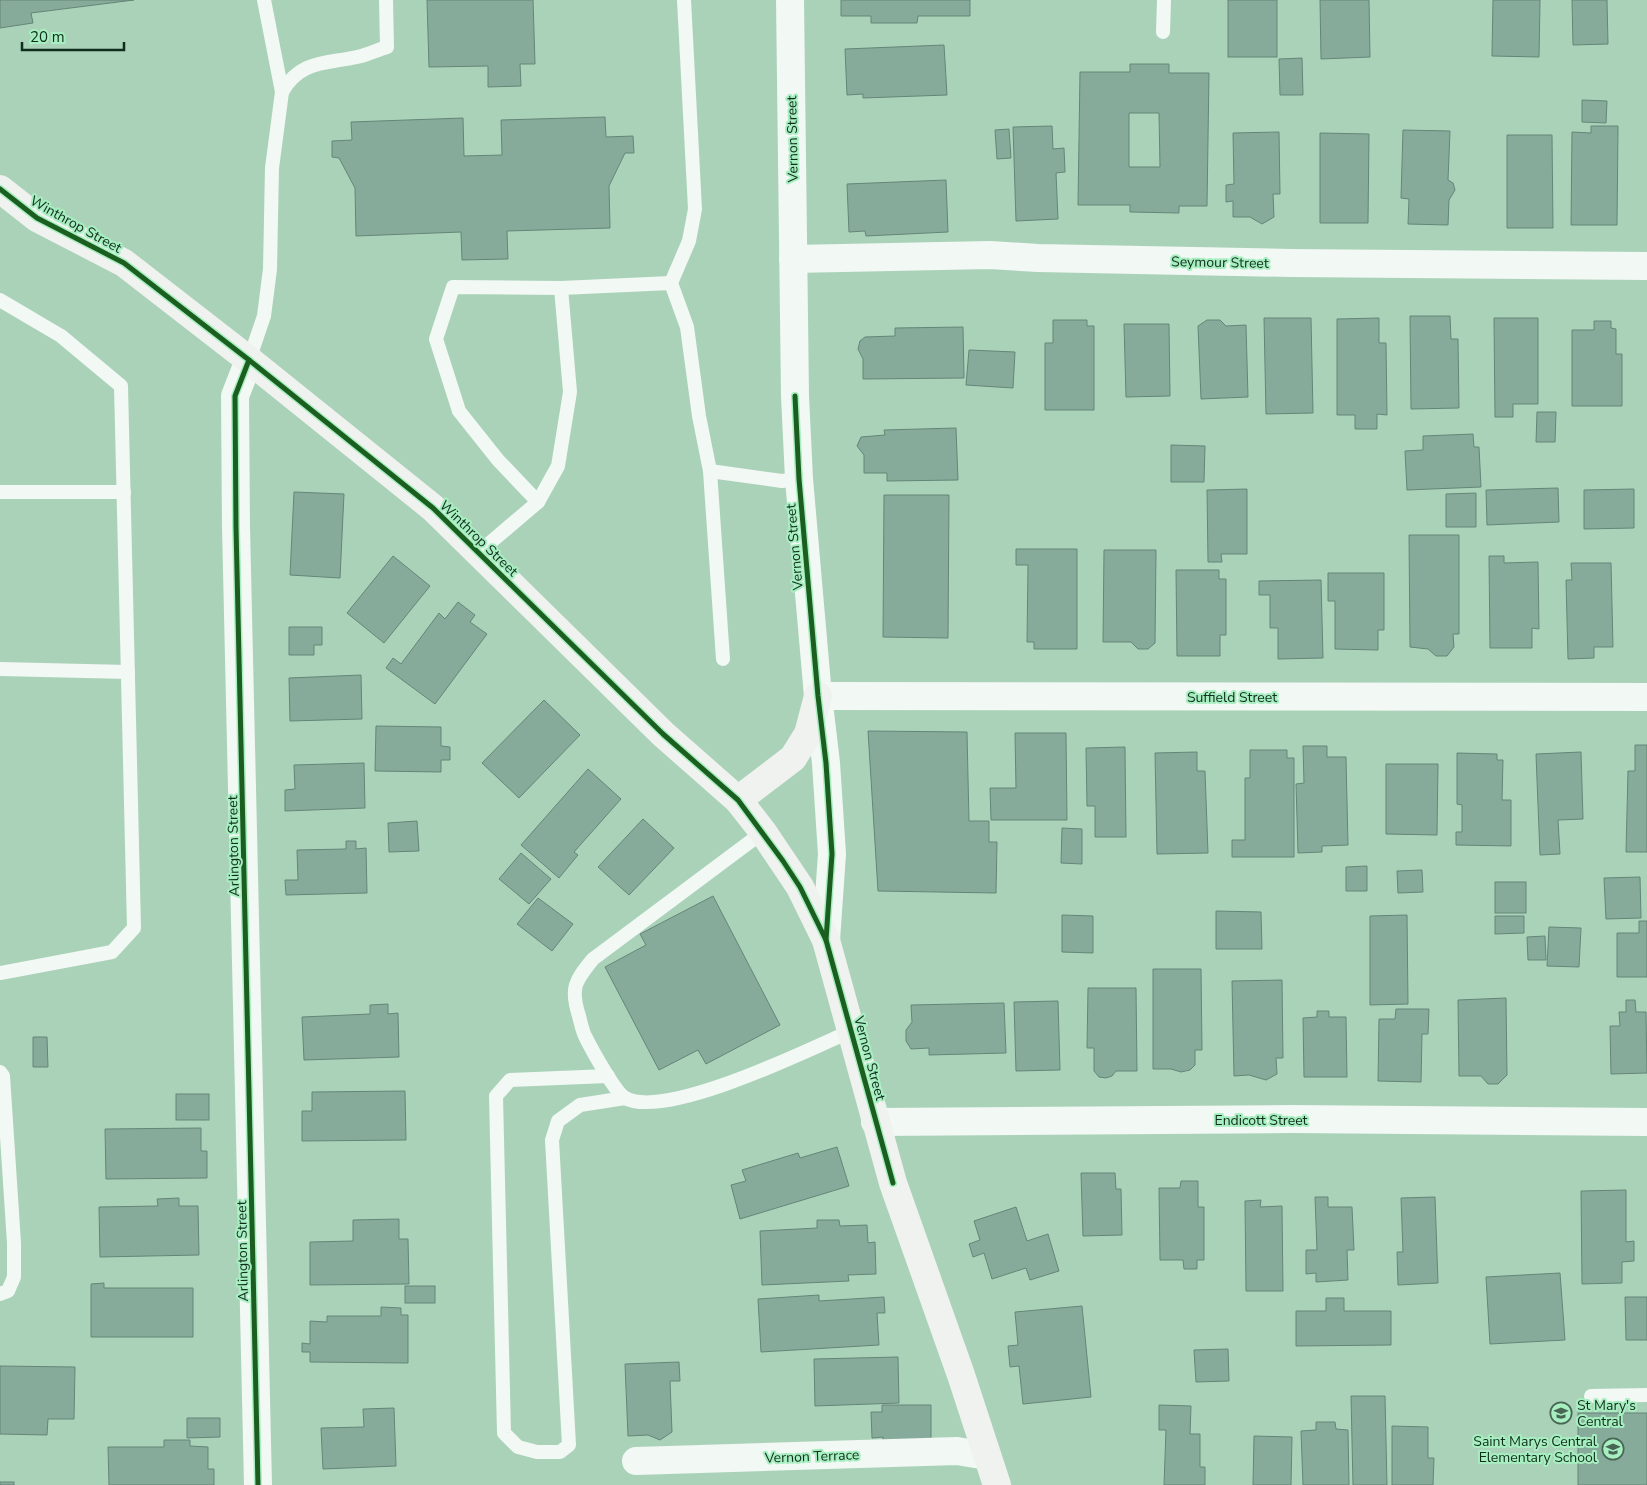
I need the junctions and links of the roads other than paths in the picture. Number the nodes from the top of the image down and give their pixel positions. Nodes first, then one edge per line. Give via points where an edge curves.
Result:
1 (264, 0) edge
2 (386, 0) edge
3 (684, 0) edge
4 (790, 0) edge
5 (1164, 0) edge
6 (1163, 32) dead end
7 (282, 92) junction
8 (0, 189) edge
9 (0, 203) edge
10 (36, 218) junction
11 (793, 259) junction
12 (1647, 266) edge
13 (671, 283) junction
14 (561, 288) junction
15 (0, 300) edge
16 (249, 360) junction
17 (710, 471) junction
18 (799, 478) junction
19 (0, 492) edge
20 (124, 492) junction
21 (538, 502) junction
22 (478, 553) junction
23 (723, 658) dead end
24 (0, 669) edge
25 (128, 672) junction
26 (818, 696) junction
27 (1647, 697) edge
28 (738, 800) junction
29 (763, 832) junction
30 (826, 940) junction
31 (0, 974) edge
32 (851, 1031) junction
33 (0, 1072) edge
34 (608, 1076) junction
35 (625, 1098) junction
36 (875, 1122) junction
37 (1647, 1122) edge
38 (0, 1294) edge
39 (1647, 1395) edge
40 (1591, 1396) dead end
41 (987, 1456) junction
42 (636, 1462) dead end
43 (258, 1485) edge
44 (997, 1485) edge

1 - 7 lane
2 - 7 lane via 387,47 358,57 311,64 292,78
3 - 13 lane via 694,209 689,241
4 - 11 street, Vernon Street
5 - 6 lane
7 - 16 lane via 273,160 270,269 265,307
8 - 10 main road, Winthrop Street
9 - 10 street
10 - 16 main road, Winthrop Street via 124,263
11 - 12 street, Seymour Street via 990,255
11 - 18 street, Vernon Street
13 - 14 lane
13 - 17 lane via 687,327
14 - 21 lane via 570,392 558,466
14 - 21 lane via 453,287 436,338 459,411 498,460
15 - 20 lane via 61,336 121,386
16 - 22 main road, Winthrop Street via 433,508
16 - 43 street, Arlington Street via 235,396
17 - 18 lane via 782,480
17 - 23 lane
18 - 26 street, Vernon Street
19 - 20 lane
20 - 25 lane
21 - 22 lane
22 - 28 main road, Winthrop Street via 664,734
24 - 25 lane
25 - 31 lane via 134,928 112,952
26 - 27 street, Suffield Street
26 - 28 main road via 808,734 793,758
26 - 30 street, Vernon Street via 832,854
28 - 29 main road, Winthrop Street
29 - 30 main road, Winthrop Street via 800,887
29 - 34 lane via 593,959 578,977 573,996 584,1036
30 - 32 main road, Vernon Street
32 - 35 lane via 689,1097 647,1102
32 - 36 main road, Vernon Street
33 - 38 lane via 3,1076 14,1243 14,1277 8,1291
34 - 35 lane
34 - 35 lane via 510,1080 496,1096 504,1433 518,1448 560,1452 569,1445 552,1140 558,1121 580,1105
36 - 37 street, Endicott Street via 1293,1119
36 - 41 main road, Vernon Street
39 - 40 lane
41 - 42 street, Vernon Terrace via 957,1451
41 - 44 main road, Vernon Street

